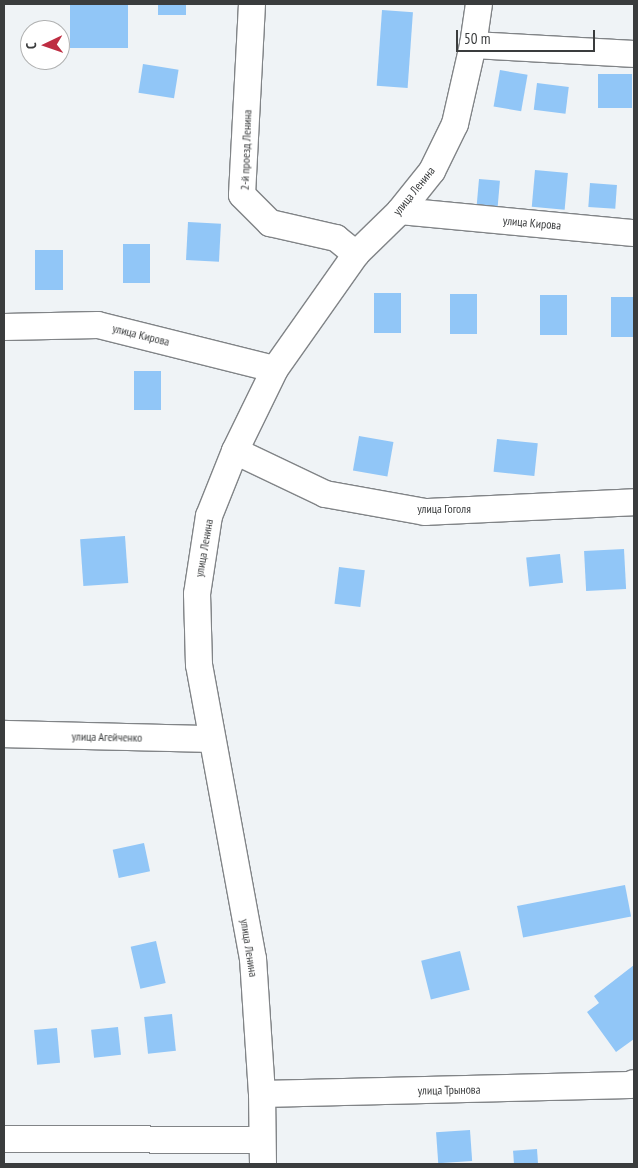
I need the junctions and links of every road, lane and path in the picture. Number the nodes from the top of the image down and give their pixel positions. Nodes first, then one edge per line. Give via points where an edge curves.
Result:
1 (252, 4) edge
2 (479, 4) edge
3 (473, 45) junction
4 (634, 54) edge
5 (400, 211) junction
6 (634, 233) edge
7 (356, 254) junction
8 (4, 327) edge
9 (275, 369) junction
10 (235, 451) junction
11 (634, 502) edge
12 (4, 734) edge
13 (211, 739) junction
14 (634, 1084) edge
15 (262, 1094) junction
16 (4, 1139) edge
17 (263, 1152) edge

1 - 7 street, 2-й проезд Ленина via 242,195 270,223 336,238
2 - 3 street, улица Ленина
3 - 4 street
3 - 5 street, улица Ленина via 455,124 432,171
5 - 6 street, улица Кирова
5 - 7 street, улица Ленина
7 - 9 street, улица Ленина
8 - 9 street, улица Кирова via 98,325
9 - 10 street, улица Ленина
10 - 11 street, улица Гоголя via 325,494 425,512
10 - 13 street, улица Ленина via 210,516 196,594 199,665
12 - 13 street, улица Агейченко
13 - 15 street, улица Ленина via 253,959
14 - 15 street, улица Трынова
15 - 17 street, улица Ленина
16 - 17 street

